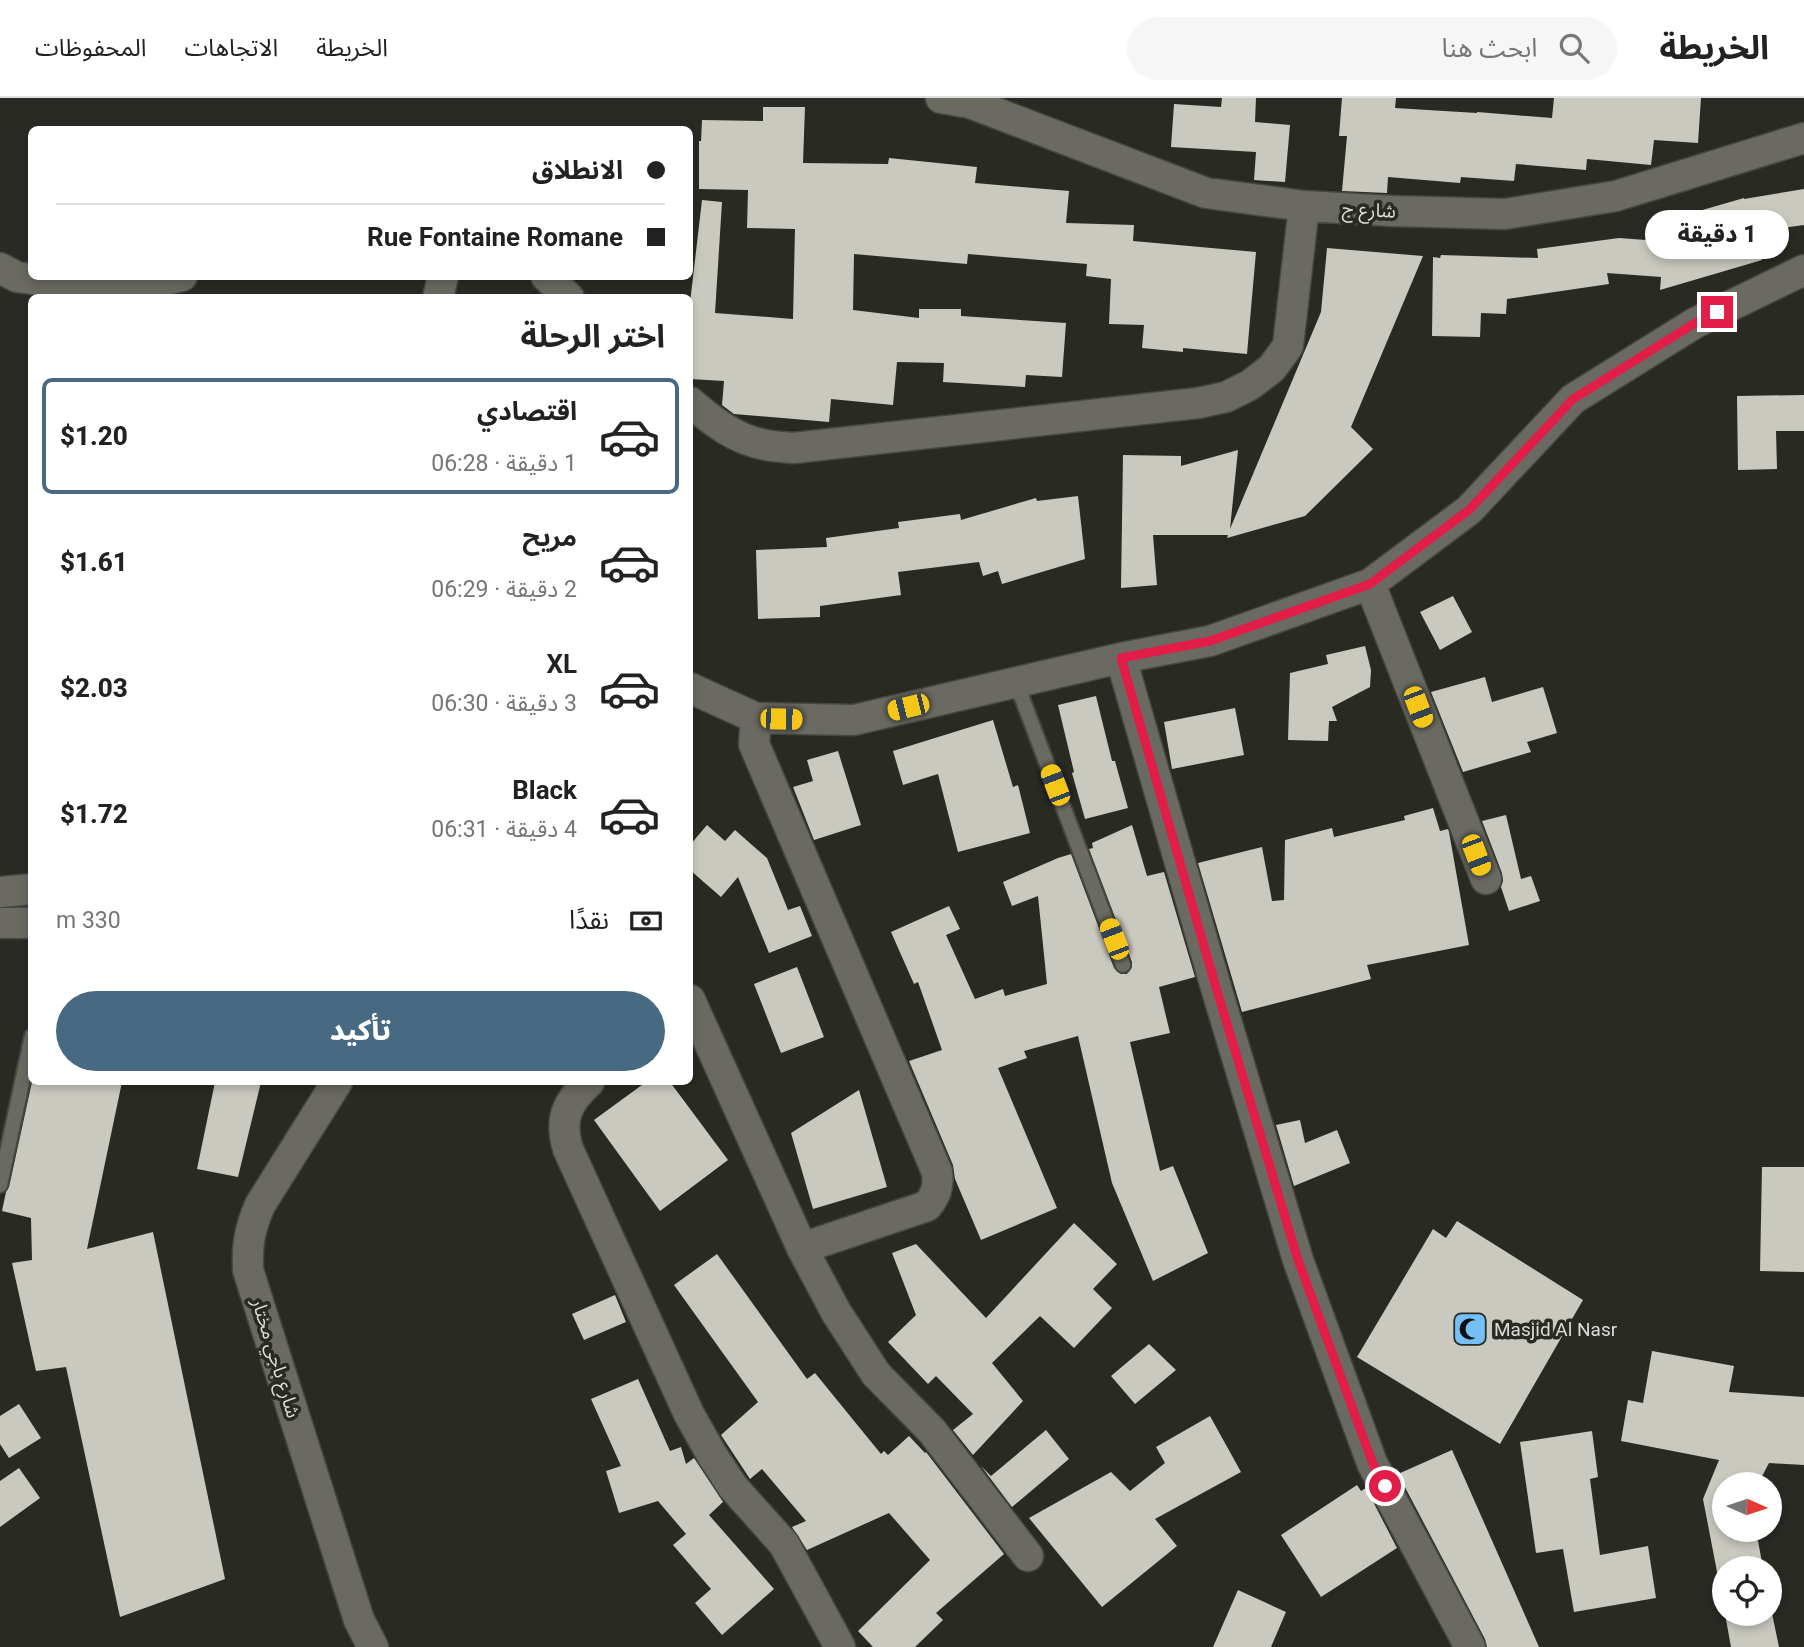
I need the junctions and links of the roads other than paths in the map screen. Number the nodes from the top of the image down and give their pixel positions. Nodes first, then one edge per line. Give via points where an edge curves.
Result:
1 (941, 98) edge
2 (1804, 138) edge
3 (1304, 206) junction
4 (0, 268) edge
5 (1804, 270) edge
6 (28, 278) edge
7 (39, 280) edge
8 (166, 280) edge
9 (550, 280) edge
10 (565, 294) edge
11 (693, 405) edge
12 (1370, 584) junction
13 (1121, 658) junction
14 (1016, 681) junction
15 (693, 689) edge
16 (756, 718) junction
17 (1486, 879) dead end
18 (28, 889) edge
19 (0, 892) edge
20 (0, 923) edge
21 (28, 923) edge
22 (1123, 965) dead end
23 (693, 1007) edge
24 (28, 1055) edge
25 (335, 1085) edge
26 (586, 1085) edge
27 (0, 1185) edge
28 (802, 1248) junction
29 (1028, 1556) dead end
30 (373, 1647) edge
31 (840, 1647) edge
32 (1470, 1647) edge

1 - 3 street, شارع ج via 970,103 1206,193
2 - 3 street, شارع ج via 1616,196 1505,214
3 - 11 street via 1288,346 1272,368 1226,397 794,447 765,445 737,436
4 - 6 street
5 - 12 street via 1695,323 1573,399 1469,510
7 - 8 street via 121,291
9 - 10 street
12 - 13 street via 1210,641
12 - 17 street
13 - 14 street
13 - 32 street via 1298,1260 1373,1464
14 - 16 street via 854,720
14 - 22 lane
15 - 16 street
16 - 28 street via 754,744 938,1182 927,1206
18 - 19 street
20 - 21 street
23 - 28 street
24 - 27 lane
25 - 30 street, شارع باجي مختار via 260,1205 247,1247 248,1269 359,1620
26 - 31 street via 566,1114 568,1149 689,1414 733,1486 784,1544
28 - 29 street via 876,1374 932,1431

